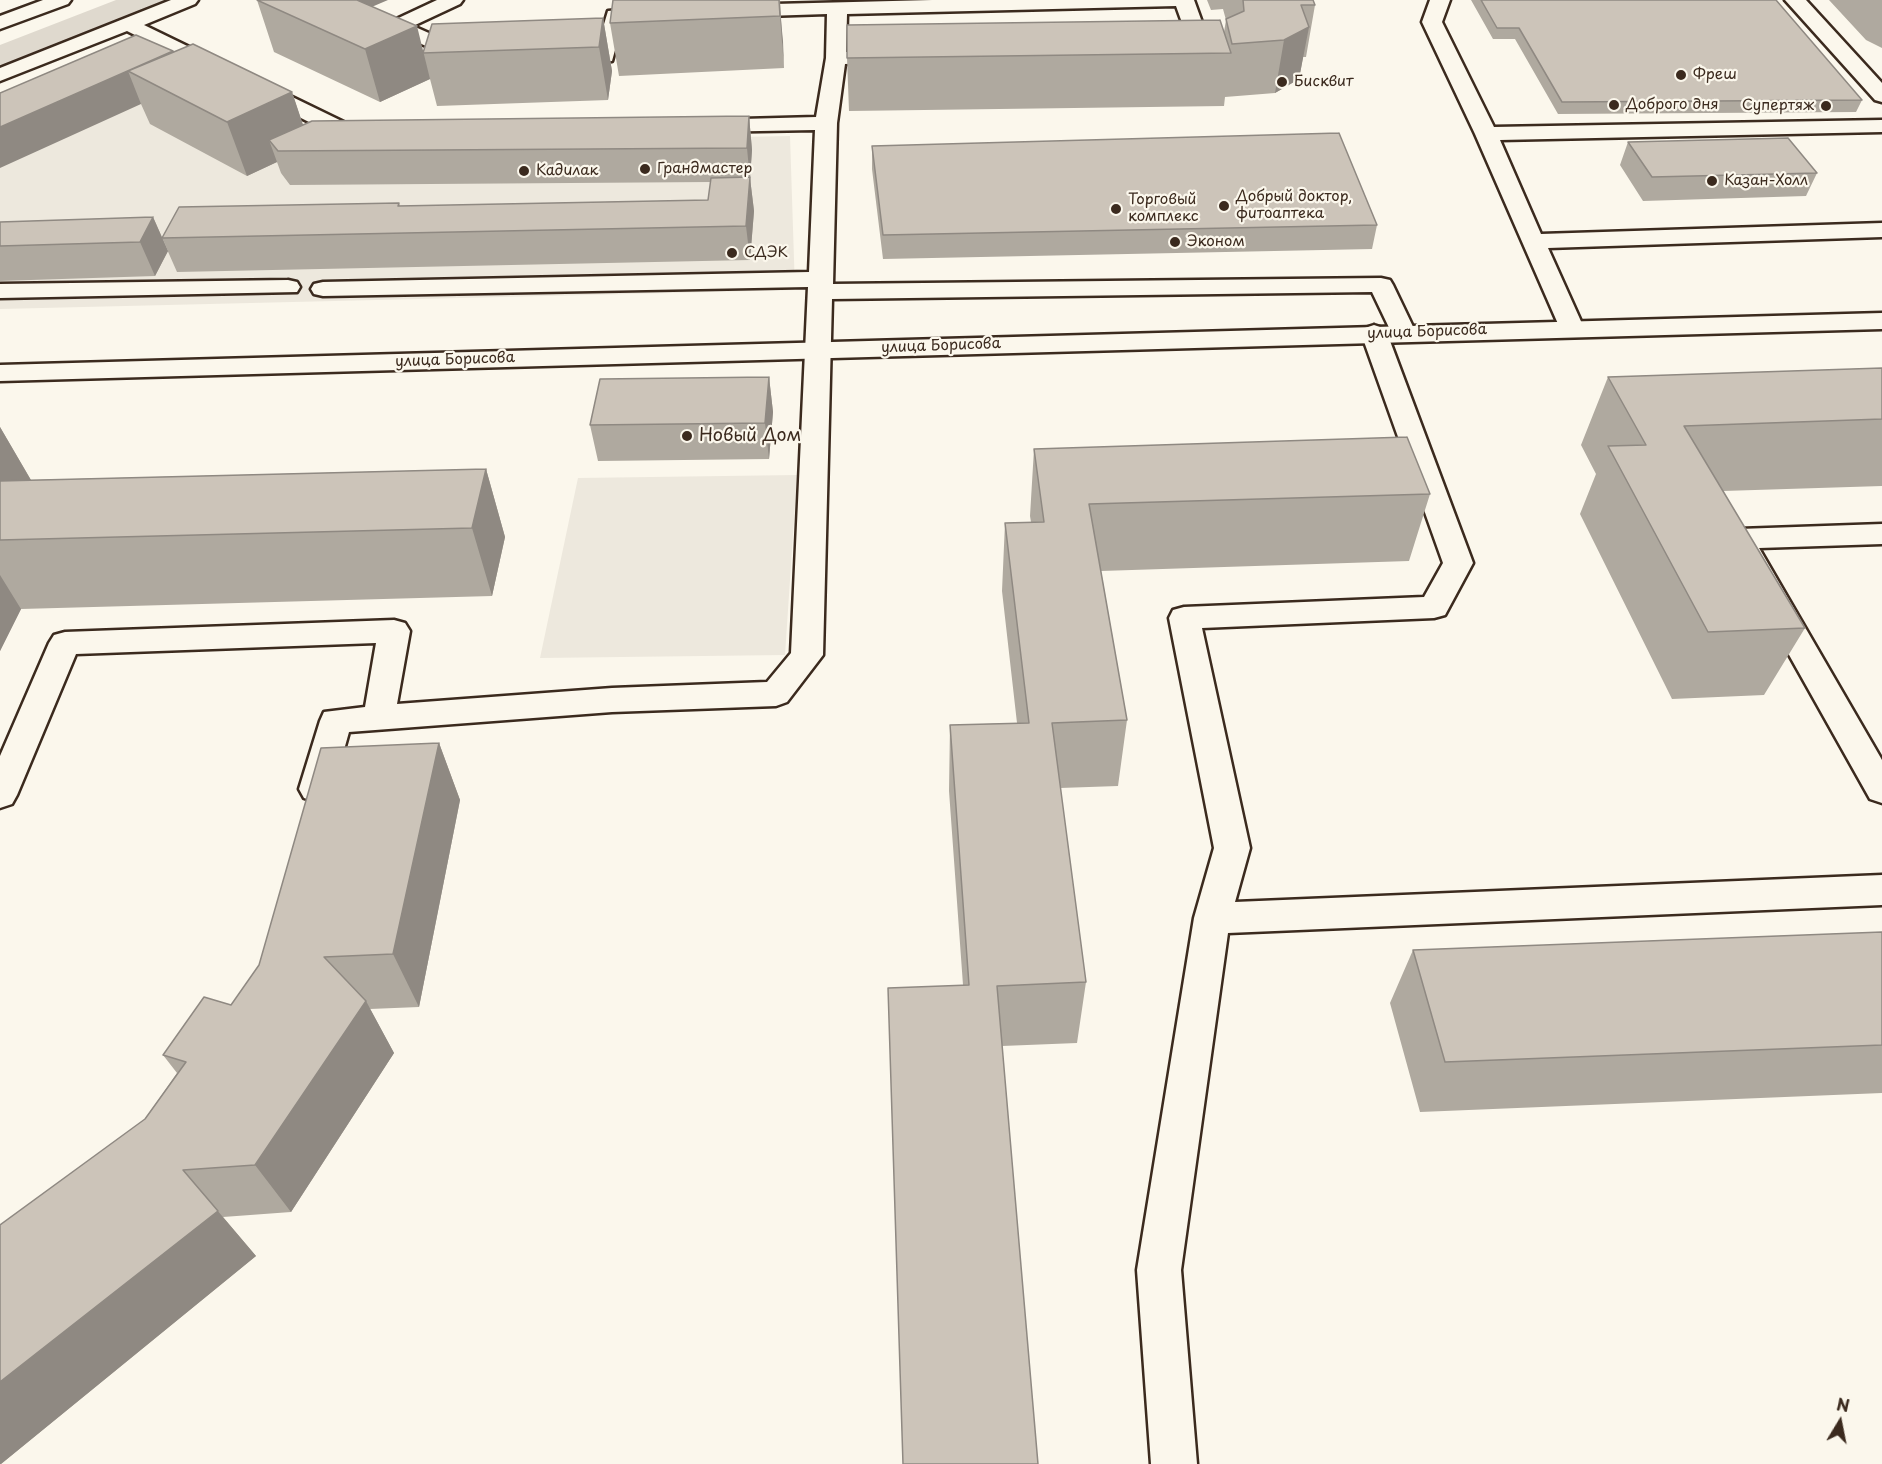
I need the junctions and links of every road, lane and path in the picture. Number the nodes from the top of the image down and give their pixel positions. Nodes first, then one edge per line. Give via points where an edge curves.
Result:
1 (61, 0) edge
2 (188, 0) edge
3 (453, 0) edge
4 (1440, 0) edge
5 (1795, 0) edge
6 (837, 8) junction
7 (720, 11) edge
8 (662, 13) edge
9 (0, 23) edge
10 (127, 24) junction
11 (1165, 48) edge
12 (906, 56) edge
13 (836, 58) junction
14 (558, 59) edge
15 (489, 62) edge
16 (0, 75) edge
17 (1882, 96) edge
18 (826, 123) junction
19 (684, 126) edge
20 (1882, 126) edge
21 (387, 133) edge
22 (1486, 134) junction
23 (1882, 230) edge
24 (1533, 241) junction
25 (819, 285) junction
26 (288, 287) dead end
27 (323, 289) dead end
28 (0, 291) edge
29 (1882, 321) edge
30 (1571, 328) junction
31 (1388, 333) junction
32 (816, 349) junction
33 (0, 373) edge
34 (1882, 534) edge
35 (379, 717) junction
36 (1882, 790) edge
37 (0, 795) edge
38 (305, 824) edge
39 (1882, 890) edge
40 (1212, 918) junction
41 (1174, 1464) edge

1 - 9 main road
2 - 10 main road
3 - 15 main road via 397,26 478,62
4 - 22 main road via 1432,22
5 - 17 main road
6 - 7 main road
6 - 11 main road via 1184,0 1201,47
6 - 13 main road
8 - 14 main road via 615,15 605,57
10 - 16 main road
10 - 21 main road via 351,134
12 - 13 main road
13 - 18 main road
18 - 19 main road
18 - 25 main road
20 - 22 main road
22 - 24 main road
23 - 24 main road
24 - 30 main road
25 - 27 main road
25 - 31 main road via 1381,285
25 - 32 main road
26 - 28 main road
29 - 30 main road, улица Борисова
30 - 31 main road, улица Борисова
31 - 32 main road, улица Борисова
31 - 40 main road via 1458,563 1434,607 1184,618 1232,848
32 - 33 main road, улица Борисова
32 - 35 main road via 807,656 776,694 612,700
34 - 36 main road via 1739,539
35 - 37 main road via 394,632 65,643
35 - 38 main road via 336,721
39 - 40 main road
40 - 41 main road via 1159,1270

